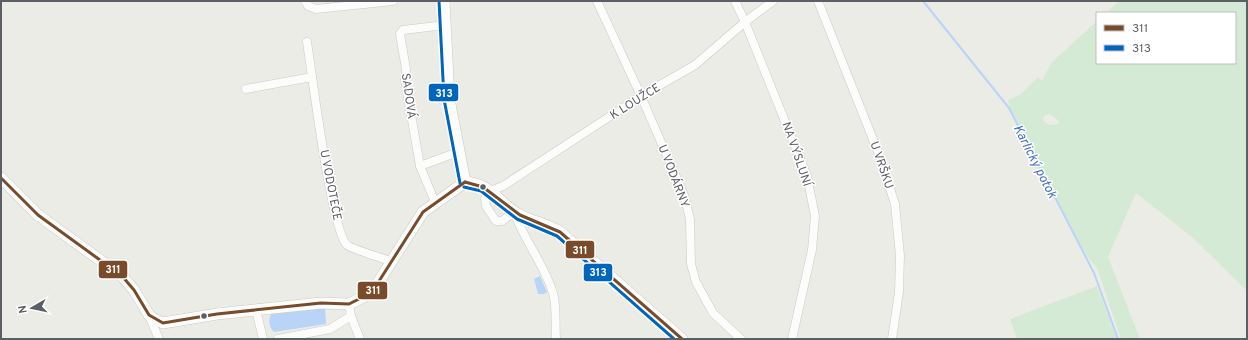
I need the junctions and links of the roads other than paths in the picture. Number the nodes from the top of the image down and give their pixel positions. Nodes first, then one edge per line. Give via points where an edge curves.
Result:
1 (305, 1) edge
2 (393, 1) edge
3 (444, 1) edge
4 (597, 1) edge
5 (735, 1) edge
6 (773, 1) edge
7 (818, 1) edge
8 (745, 22) junction
9 (445, 25) junction
10 (306, 42) dead end
11 (312, 77) junction
12 (246, 89) dead end
13 (641, 96) junction
14 (458, 152) junction
15 (420, 166) junction
16 (1, 178) edge
17 (465, 182) junction
18 (490, 191) junction
19 (435, 202) junction
20 (514, 212) junction
21 (390, 261) junction
22 (349, 304) junction
23 (256, 310) junction
24 (149, 315) junction
25 (350, 316) junction
26 (159, 339) edge
27 (262, 339) edge
28 (278, 339) edge
29 (360, 339) edge
30 (556, 339) edge
31 (682, 339) edge
32 (741, 339) edge
33 (792, 339) edge
34 (892, 339) edge

1 - 2 street via 308,6 316,8
3 - 9 street
4 - 13 street, U VODÁRNY
5 - 8 street, NA VÝSLUNÍ
6 - 8 street, K LOUŽCE
7 - 34 street, U VRŠKU via 878,152 895,204 900,256 899,292
8 - 13 street, K LOUŽCE via 695,65
8 - 33 street, NA VÝSLUNÍ via 807,176 815,216 812,250
9 - 14 street via 449,99
9 - 15 street, SADOVÁ via 403,30 400,34
10 - 11 street, U VODOTEČE
11 - 12 street
11 - 21 street, U VODOTEČE via 331,194 342,237 348,246
13 - 18 street, K LOUŽCE via 503,186
13 - 32 street, U VODÁRNY via 684,195 690,219 691,264 696,282 713,313
14 - 15 street
14 - 17 street
15 - 19 street, SADOVÁ
16 - 24 street via 38,215 122,276
17 - 18 street
17 - 19 street
18 - 20 street
18 - 20 street via 485,199 486,206 496,222 502,221
19 - 21 street via 417,218
20 - 30 street via 553,294
20 - 31 street via 560,232
21 - 22 street via 374,289
22 - 23 street via 321,303
22 - 25 street
23 - 24 street via 168,323 158,322
23 - 27 street
24 - 26 street
25 - 28 street via 330,329
25 - 29 street

